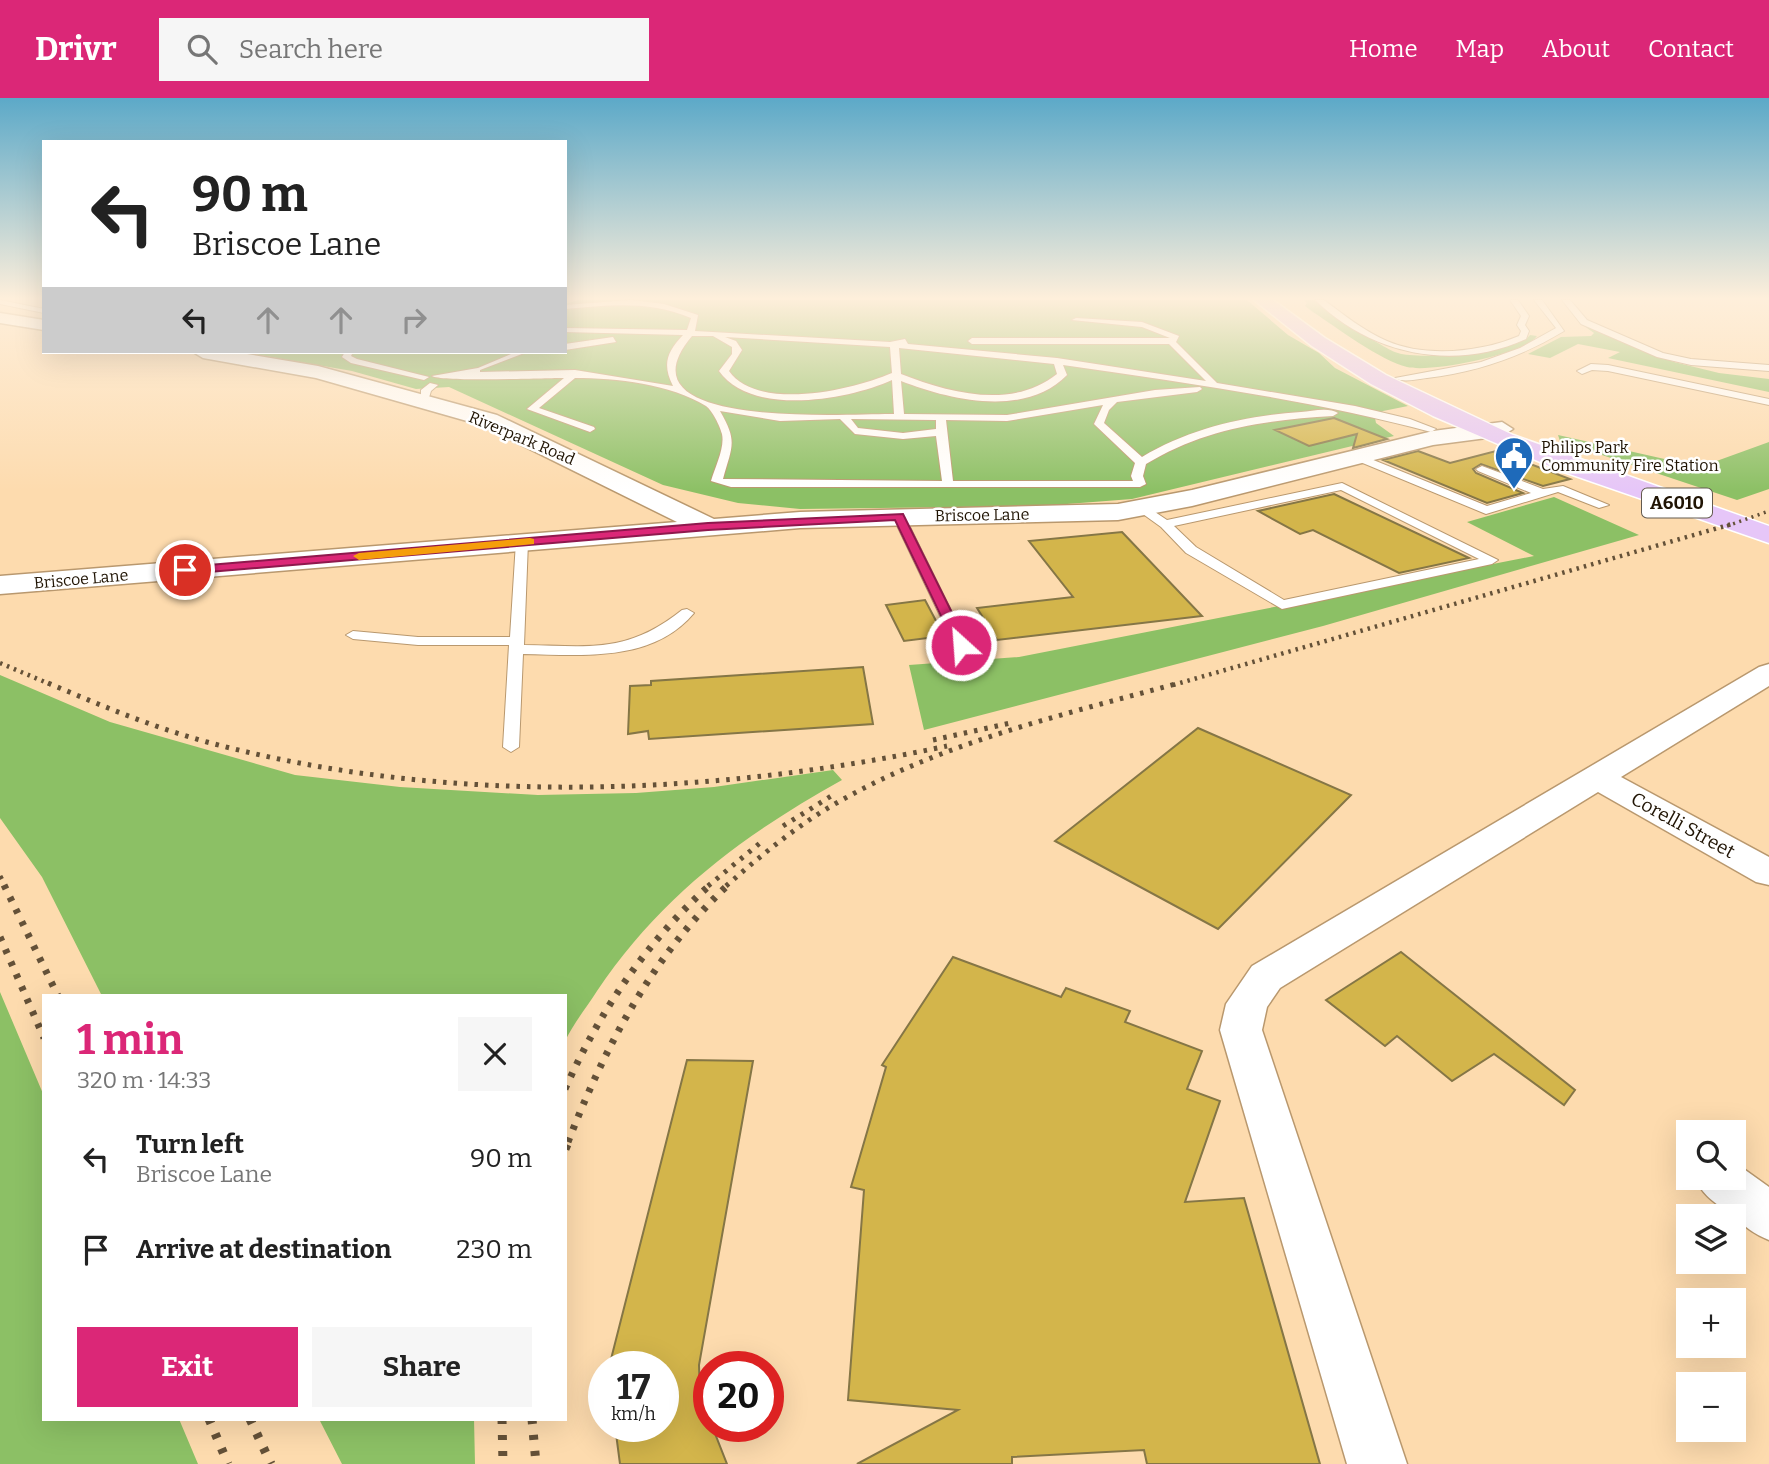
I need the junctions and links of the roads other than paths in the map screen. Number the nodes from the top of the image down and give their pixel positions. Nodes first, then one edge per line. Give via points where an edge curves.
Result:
1 (271, 364) edge
2 (366, 364) edge
3 (499, 364) edge
4 (670, 364) edge
5 (730, 364) edge
6 (895, 364) edge
7 (1058, 364) edge
8 (1069, 364) edge
9 (1191, 364) edge
10 (1351, 364) edge
11 (1379, 364) edge
12 (1488, 364) edge
13 (1714, 364) edge
14 (1769, 368) edge
15 (1582, 371) dead end
16 (476, 373) junction
17 (575, 373) junction
18 (895, 375) junction
19 (1400, 378) junction
20 (1217, 386) junction
21 (431, 387) junction
22 (679, 390) junction
23 (1113, 401) junction
24 (1769, 402) edge
25 (713, 407) junction
26 (1357, 411) junction
27 (843, 416) junction
28 (899, 416) junction
29 (941, 418) junction
30 (1431, 424) junction
31 (1483, 427) junction
32 (590, 429) dead end
33 (941, 432) junction
34 (1357, 457) junction
35 (1140, 462) junction
36 (1482, 469) dead end
37 (1255, 481) junction
38 (948, 483) junction
39 (1542, 493) junction
40 (1283, 497) junction
41 (1603, 505) dead end
42 (1142, 509) junction
43 (899, 517) junction
44 (1769, 523) edge
45 (1165, 524) junction
46 (708, 526) junction
47 (1769, 535) edge
48 (522, 542) junction
49 (0, 585) edge
50 (687, 613) dead end
51 (353, 635) dead end
52 (516, 645) junction
53 (961, 645) dead end
54 (1769, 673) edge
55 (511, 747) dead end
56 (1598, 778) junction
57 (1769, 873) edge
58 (1734, 1190) edge
59 (1769, 1217) edge
60 (1377, 1464) edge

1 - 21 street, Riverpark Road
2 - 21 lane via 424,377
3 - 16 lane
4 - 22 lane
5 - 18 lane via 724,371 736,386 793,396 839,394
6 - 18 lane
7 - 18 lane via 1062,375 1051,386 1007,397 957,395
8 - 20 lane
9 - 20 lane
10 - 30 highway, A6010
11 - 19 highway, A6010
12 - 19 lane via 1464,372
13 - 14 lane
15 - 24 lane via 1608,368
16 - 17 lane
16 - 21 lane
16 - 21 lane via 448,378
17 - 22 lane
17 - 32 lane via 532,409
18 - 28 lane
19 - 31 highway, A6010
20 - 23 lane
20 - 26 lane
21 - 46 street, Riverpark Road
22 - 25 lane
23 - 29 lane via 1007,418
23 - 35 lane via 1104,409 1099,424
25 - 27 lane via 780,417
25 - 38 lane via 727,432 717,481 721,483
26 - 30 lane
26 - 35 lane via 1256,419 1198,432
27 - 28 lane
27 - 33 lane via 855,431 865,434
28 - 29 lane
29 - 33 lane
30 - 31 street, Briscoe Lane
30 - 31 highway, A6010
30 - 34 street, Briscoe Lane
31 - 44 highway, A6010
31 - 47 highway, A6010
33 - 38 lane
34 - 37 street, Briscoe Lane
34 - 39 lane via 1486,510
35 - 38 lane via 1140,484
36 - 39 lane
37 - 40 lane
37 - 42 street, Briscoe Lane
39 - 41 lane via 1559,488
40 - 45 lane
40 - 45 lane via 1342,486 1492,560 1282,605 1191,550
42 - 43 street, Briscoe Lane
42 - 45 lane
43 - 46 street, Briscoe Lane
43 - 53 lane
46 - 48 street, Briscoe Lane
48 - 49 street, Briscoe Lane
48 - 52 lane
50 - 52 lane via 656,637 633,644 601,649
51 - 52 lane
52 - 55 lane
54 - 56 street
56 - 57 street, Corelli Street
56 - 60 street via 1266,977 1247,1004 1241,1030
58 - 59 street

